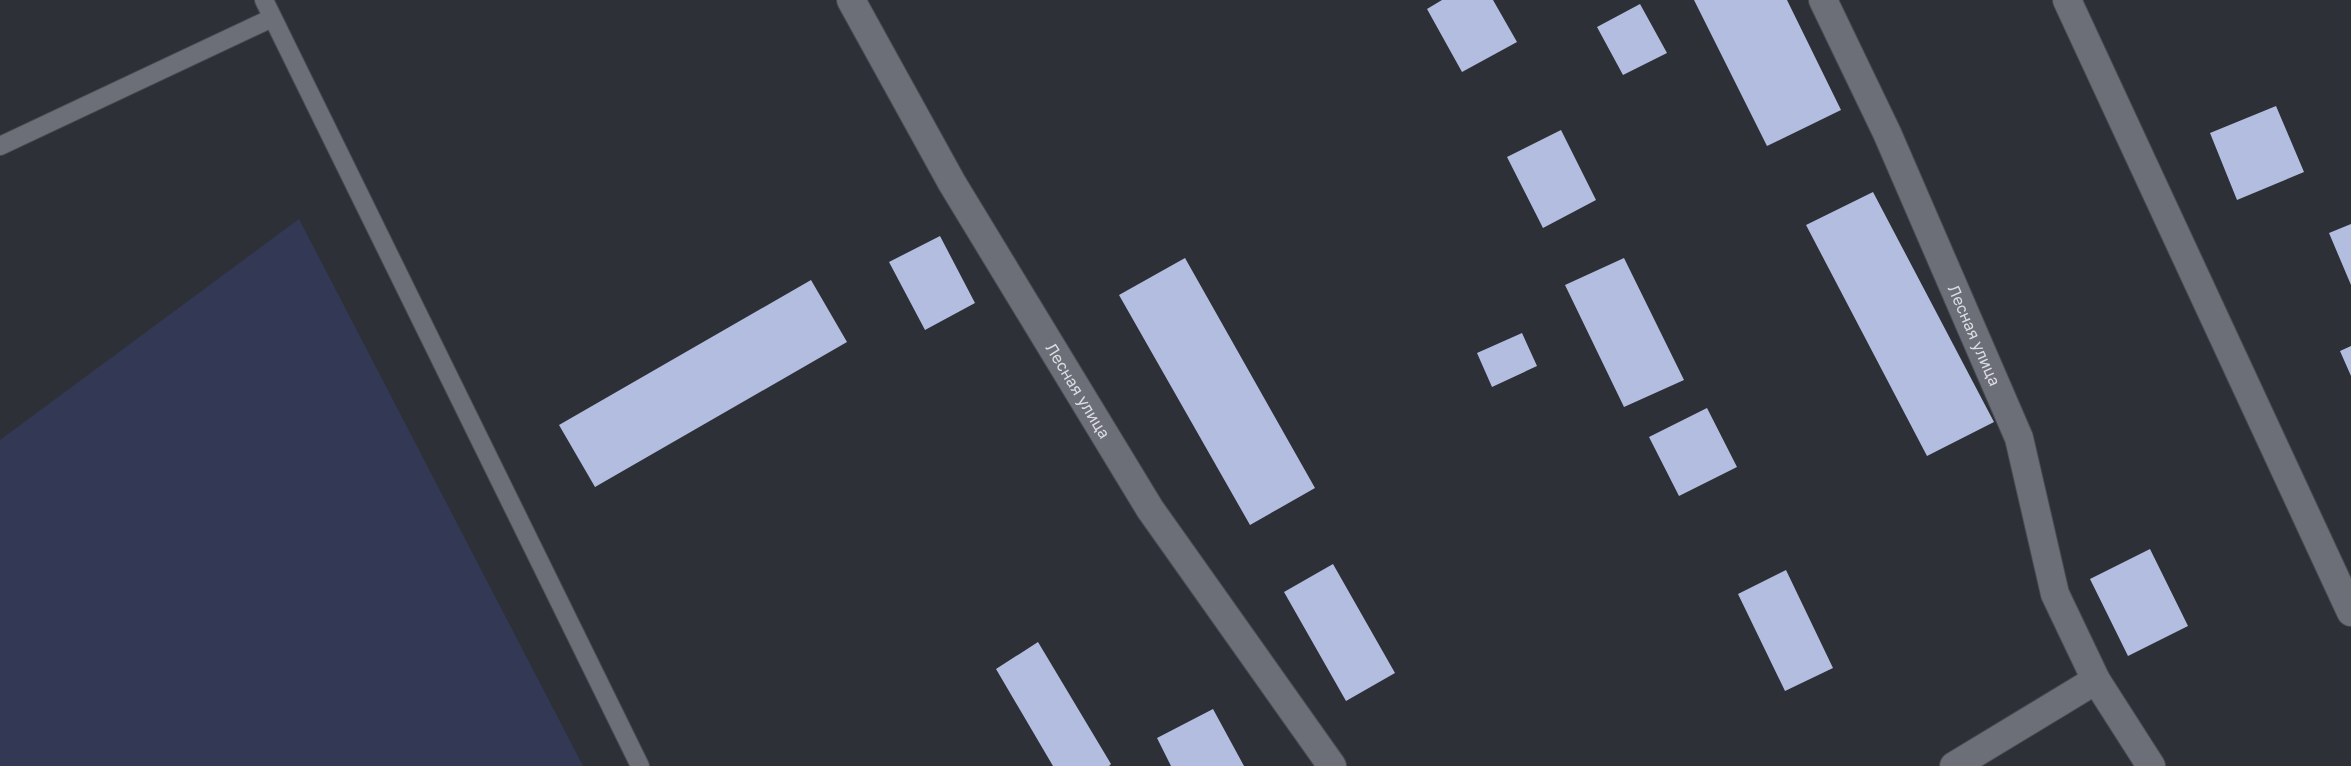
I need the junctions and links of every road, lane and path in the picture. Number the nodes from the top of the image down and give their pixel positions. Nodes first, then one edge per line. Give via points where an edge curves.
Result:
1 (264, 0) edge
2 (852, 0) edge
3 (1823, 0) edge
4 (2067, 0) edge
5 (272, 18) junction
6 (0, 146) edge
7 (2351, 612) edge
8 (2096, 680) junction
9 (640, 766) edge
10 (1332, 766) edge
11 (1954, 766) edge
12 (2151, 766) edge

1 - 5 lane
2 - 10 street, Лесная улица via 952,183 1150,508
3 - 8 street, Лесная улица via 1887,133 2019,438 2055,594
4 - 7 street
5 - 6 lane
5 - 9 lane
8 - 11 street
8 - 12 street, Лесная улица

